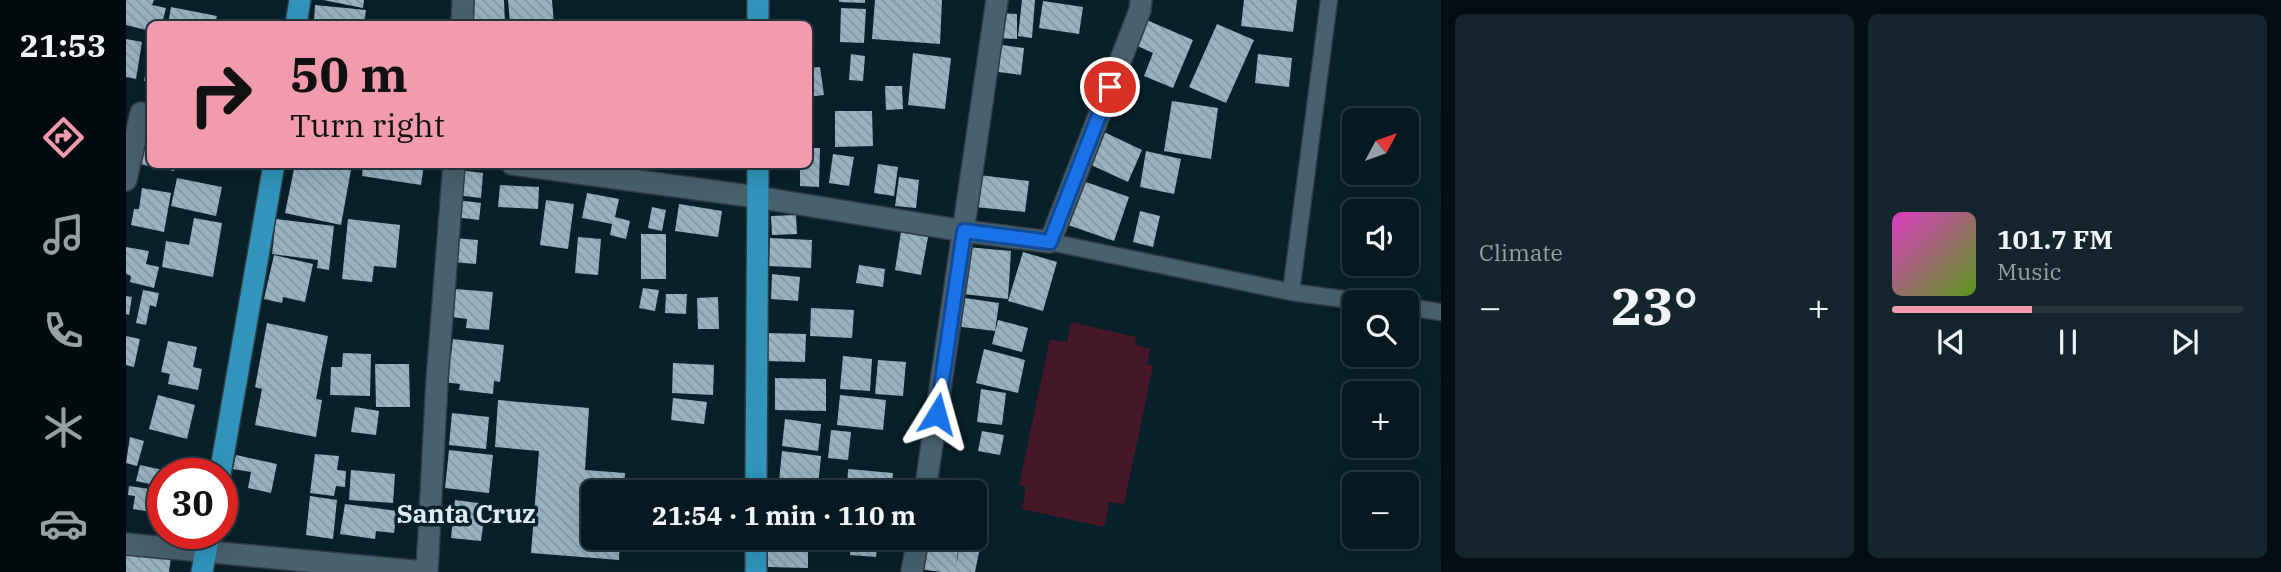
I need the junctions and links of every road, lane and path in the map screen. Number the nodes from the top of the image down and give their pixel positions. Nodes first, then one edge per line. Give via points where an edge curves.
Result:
1 (300, 0) edge
2 (463, 0) edge
3 (758, 0) edge
4 (997, 0) edge
5 (1141, 0) edge
6 (1329, 0) edge
7 (296, 21) edge
8 (462, 21) edge
9 (758, 21) edge
10 (139, 112) edge
11 (273, 168) edge
12 (454, 168) edge
13 (542, 168) edge
14 (758, 168) edge
15 (126, 180) edge
16 (757, 197) junction
17 (964, 231) junction
18 (1050, 242) junction
19 (1291, 292) junction
20 (1342, 299) edge
21 (1419, 309) edge
22 (1441, 312) edge
23 (223, 458) edge
24 (756, 480) edge
25 (927, 480) edge
26 (126, 544) edge
27 (756, 550) edge
28 (916, 550) edge
29 (206, 553) edge
30 (426, 572) edge
31 (756, 572) edge
32 (912, 572) edge

1 - 7 main road
2 - 8 street
3 - 9 main road
4 - 17 street
5 - 18 street
6 - 19 lane
10 - 15 street
11 - 23 main road
12 - 30 street
13 - 16 street
14 - 16 main road
16 - 17 street
16 - 24 main road
17 - 18 street
17 - 25 street
18 - 19 lane
19 - 20 lane
21 - 22 lane
26 - 29 street
27 - 31 main road
28 - 32 street
29 - 30 street

